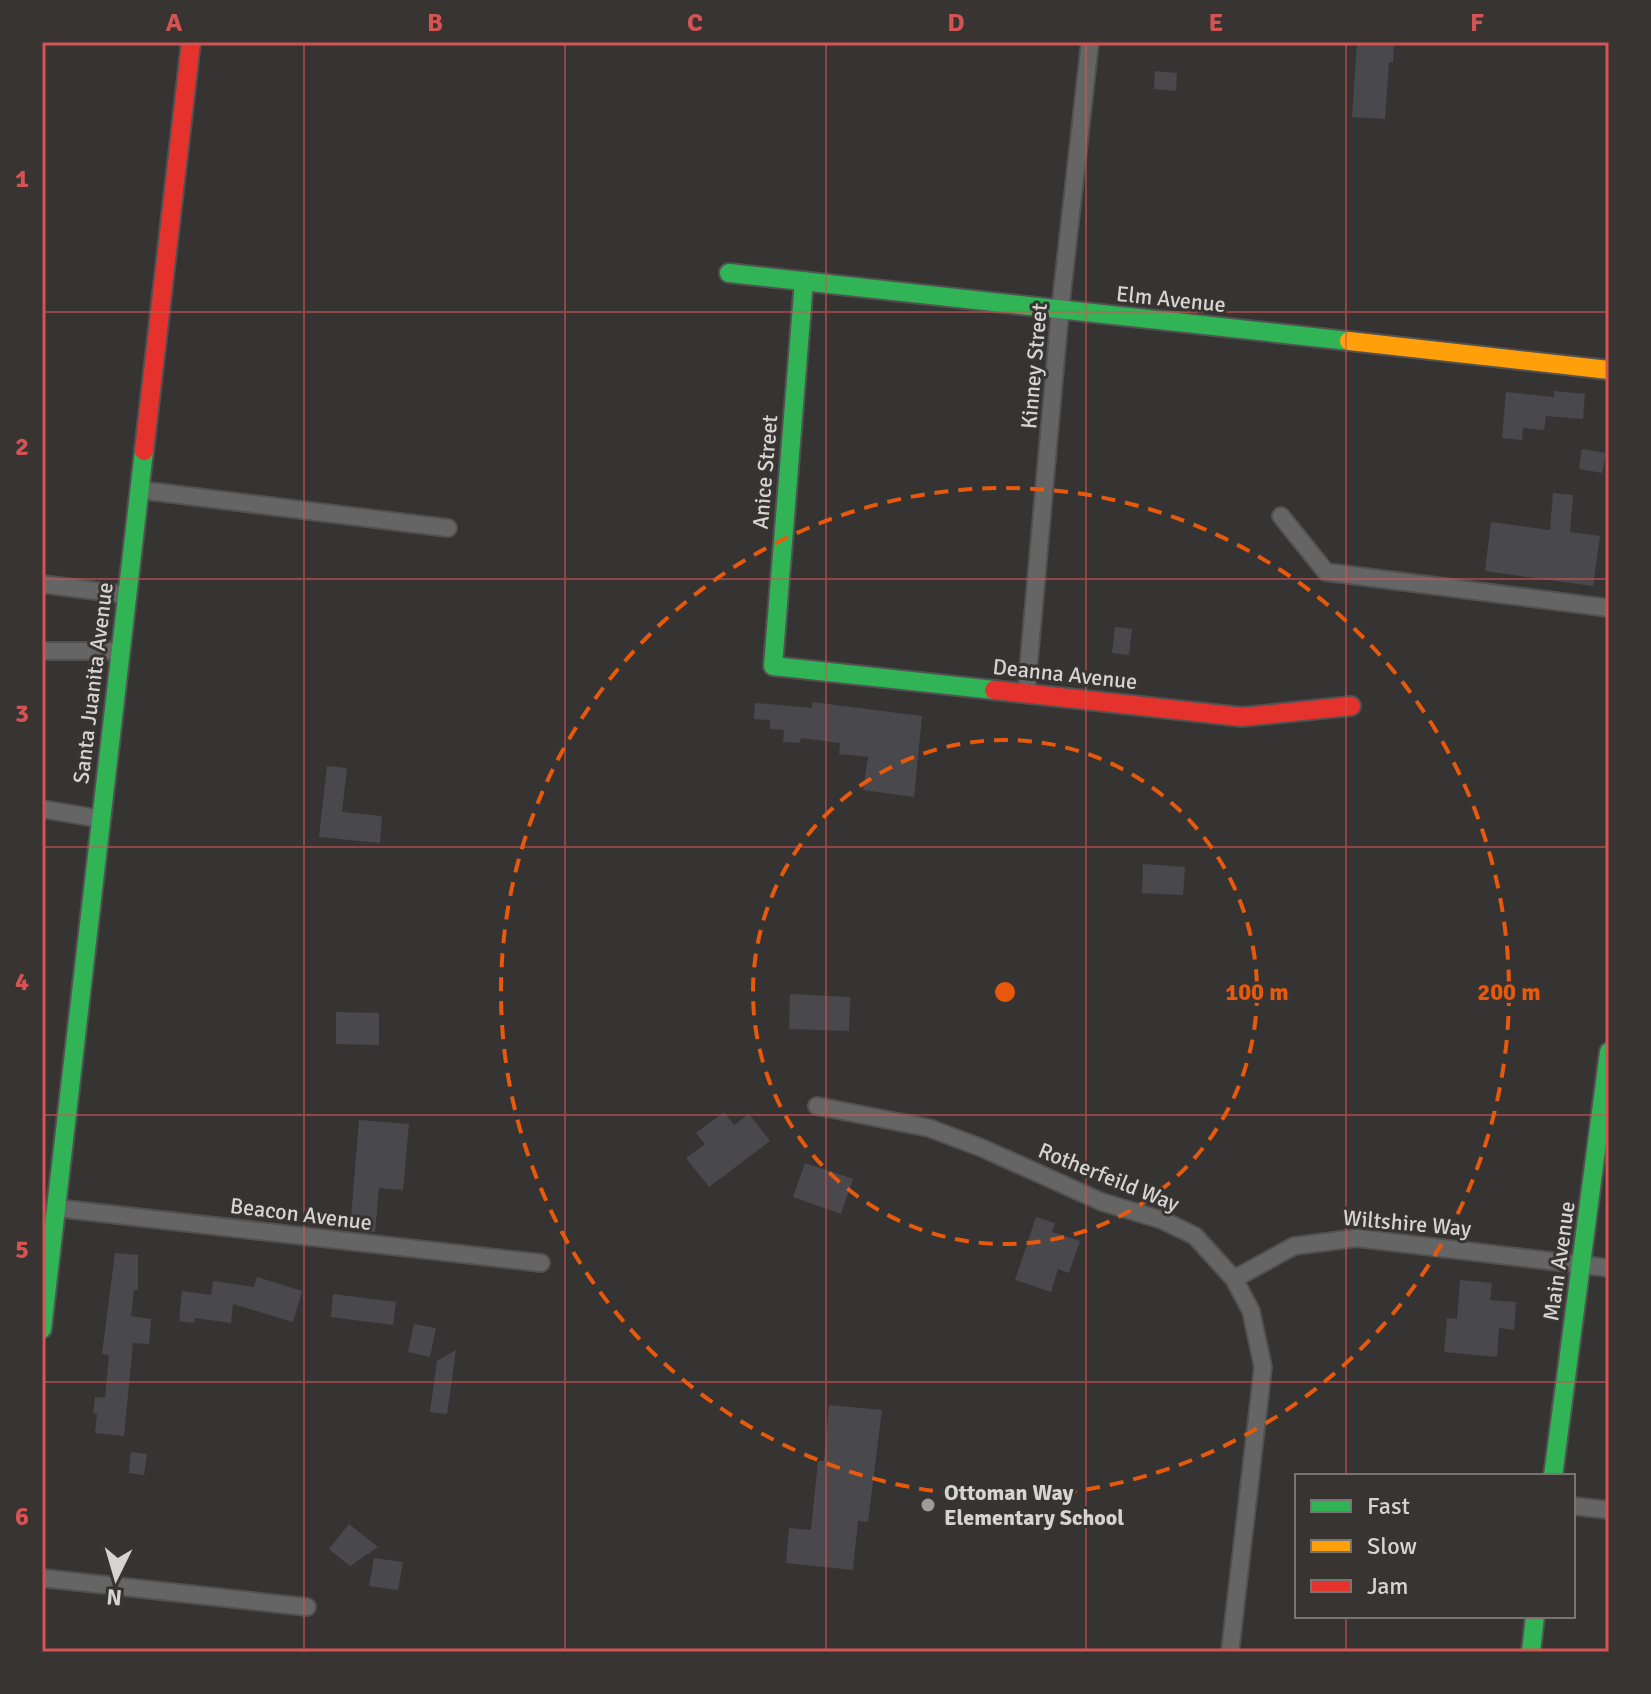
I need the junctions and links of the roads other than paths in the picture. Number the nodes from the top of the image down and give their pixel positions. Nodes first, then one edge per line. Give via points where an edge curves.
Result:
1 (191, 42) edge
2 (1090, 42) edge
3 (729, 273) dead end
4 (804, 281) junction
5 (1060, 311) junction
6 (1609, 370) edge
7 (140, 490) junction
8 (1281, 516) dead end
9 (448, 528) dead end
10 (42, 584) edge
11 (127, 595) junction
12 (1609, 608) edge
13 (42, 651) edge
14 (120, 651) junction
15 (773, 666) joint
16 (1026, 694) junction
17 (1351, 706) dead end
18 (42, 809) edge
19 (101, 819) junction
20 (1609, 1052) edge
21 (817, 1106) dead end
22 (56, 1208) junction
23 (541, 1263) dead end
24 (1584, 1263) junction
25 (1609, 1268) edge
26 (1234, 1279) junction
27 (42, 1329) edge
28 (1553, 1474) edge
29 (1575, 1506) edge
30 (1609, 1510) edge
31 (42, 1578) edge
32 (307, 1607) dead end
33 (1535, 1618) edge
34 (1230, 1652) edge
35 (1531, 1652) edge

1 - 7 street, Santa Juanita Avenue
2 - 5 street, Kinney Street
3 - 4 street, Elm Avenue
4 - 5 street, Elm Avenue
4 - 15 street, Anice Street
5 - 6 street, Elm Avenue
5 - 16 street, Kinney Street
7 - 9 street
7 - 11 street, Santa Juanita Avenue
8 - 12 street via 1326,572
10 - 11 street
11 - 14 street, Santa Juanita Avenue
13 - 14 street
14 - 19 street, Santa Juanita Avenue
15 - 16 street, Deanna Avenue
16 - 17 street, Deanna Avenue via 1242,717
18 - 19 street
19 - 22 street, Santa Juanita Avenue
20 - 24 street, Main Avenue
21 - 26 street, Rotherfeild Way via 929,1128 1102,1202 1162,1220 1195,1236
22 - 23 street, Beacon Avenue
22 - 27 street, Santa Juanita Avenue
24 - 25 street, Wiltshire Way
24 - 26 street, Wiltshire Way via 1328,1239 1294,1246
24 - 28 street, Main Avenue
26 - 34 street, Rotherfeild Way via 1251,1311 1263,1367
29 - 30 street
31 - 32 street
33 - 35 street

